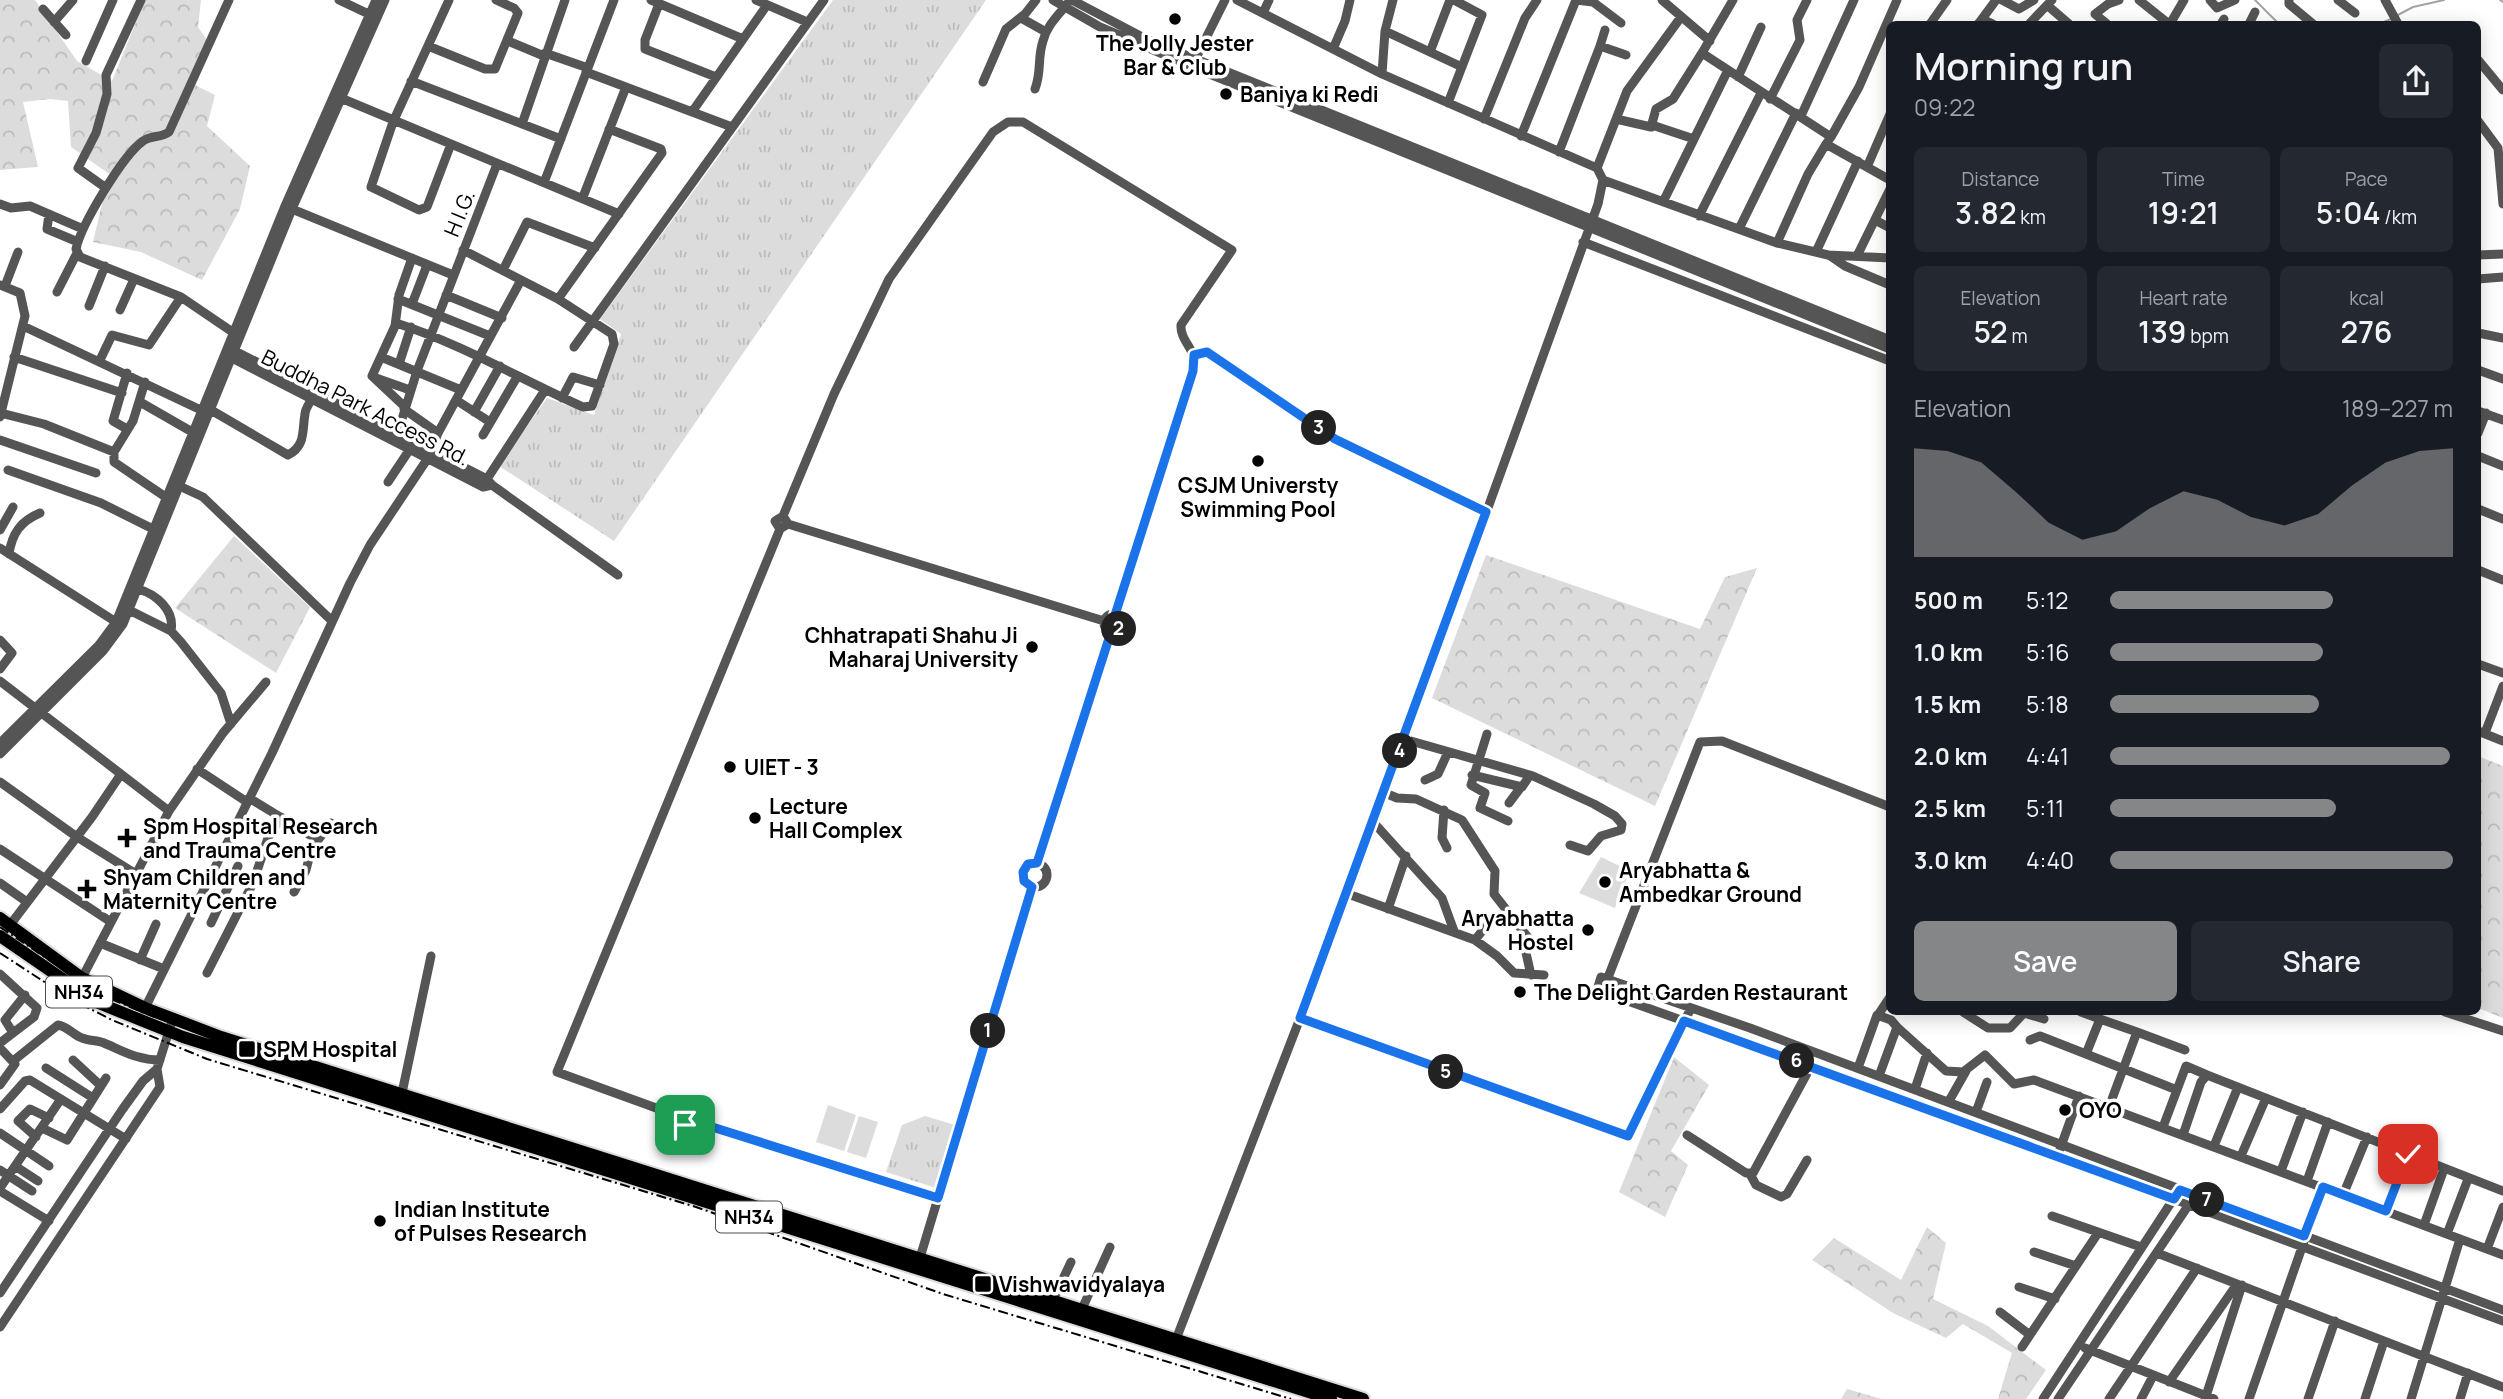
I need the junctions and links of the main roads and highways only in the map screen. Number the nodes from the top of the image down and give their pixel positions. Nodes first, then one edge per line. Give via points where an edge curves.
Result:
1 (5, 922) edge
2 (0, 936) edge
3 (515, 1135) junction
4 (918, 1264) junction
5 (1174, 1345) junction
6 (1331, 1399) edge
7 (1363, 1399) edge

1 - 3 highway, NH34 via 82,978 145,1008
2 - 3 highway, NH34 via 96,1002 168,1031
3 - 4 highway, NH34
4 - 5 highway, NH34
4 - 5 highway, NH34 via 1082,1309
5 - 6 highway, NH34
5 - 7 highway, NH34

